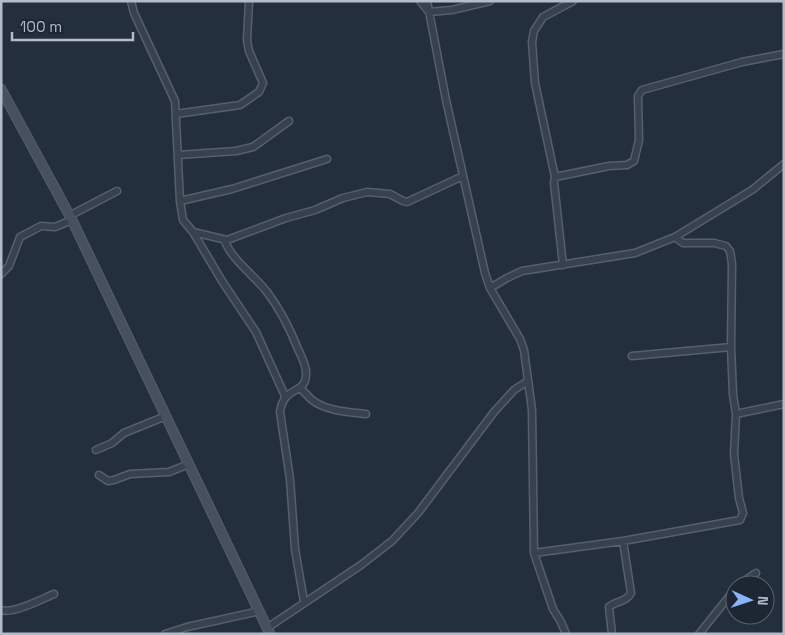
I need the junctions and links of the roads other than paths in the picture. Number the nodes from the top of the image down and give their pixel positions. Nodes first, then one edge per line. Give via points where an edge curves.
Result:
1 (131, 1) edge
2 (249, 1) edge
3 (420, 1) edge
4 (427, 1) edge
5 (490, 1) edge
6 (573, 1) edge
7 (429, 12) junction
8 (784, 54) edge
9 (1, 89) edge
10 (176, 114) junction
11 (289, 122) dead end
12 (178, 155) junction
13 (327, 159) dead end
14 (784, 164) edge
15 (463, 176) junction
16 (555, 176) junction
17 (117, 191) dead end
18 (180, 201) junction
19 (71, 218) junction
20 (193, 232) junction
21 (675, 238) junction
22 (227, 240) junction
23 (563, 265) junction
24 (1, 274) edge
25 (490, 288) junction
26 (731, 347) junction
27 (632, 356) dead end
28 (528, 381) junction
29 (300, 388) junction
30 (285, 396) junction
31 (784, 404) edge
32 (366, 414) dead end
33 (736, 414) junction
34 (166, 416) junction
35 (96, 450) dead end
36 (189, 464) junction
37 (99, 475) dead end
38 (623, 541) junction
39 (534, 554) junction
40 (756, 573) dead end
41 (753, 575) edge
42 (54, 594) dead end
43 (304, 602) junction
44 (725, 602) edge
45 (1, 610) edge
46 (260, 611) junction
47 (268, 631) edge
48 (165, 634) edge
49 (566, 634) edge
50 (612, 634) edge
51 (699, 634) edge

1 - 10 street via 175,101
2 - 10 street via 247,40 263,83 259,92 240,104
3 - 7 street
4 - 7 street
5 - 7 street
6 - 16 street via 543,17 534,31 532,42 535,83
7 - 15 street
8 - 16 street via 742,62 642,90 638,96 639,140 634,161 627,165
9 - 19 main road
10 - 12 street
11 - 12 street via 253,147
12 - 18 street
13 - 18 street via 232,189
14 - 21 street via 752,190
15 - 22 street via 407,202 390,194 367,192
15 - 25 street
16 - 23 street
17 - 19 street
18 - 20 street via 183,220
19 - 24 street via 55,227 40,226 20,237 9,266
19 - 34 main road
20 - 22 street
20 - 30 street via 256,332
21 - 23 street via 635,253
21 - 26 street via 683,243 714,243 726,246 730,251
22 - 29 street via 227,245 267,292 284,319 307,372 305,383
23 - 25 street via 522,272
25 - 28 street via 520,339
26 - 27 street
26 - 33 street via 732,395
28 - 39 street via 532,410
28 - 43 street via 514,390 494,412 418,513 392,541
29 - 30 street
29 - 32 street via 312,400 327,407
30 - 43 street via 280,412
31 - 33 street
33 - 38 street via 734,454 743,513 740,520
34 - 35 street via 124,433
34 - 36 main road
36 - 37 street via 168,472 130,474 114,480
36 - 46 main road
38 - 39 street
38 - 50 street via 631,594 609,607
39 - 49 street via 553,609
40 - 41 street
42 - 45 street via 17,609
43 - 47 street
44 - 51 street
46 - 47 main road
46 - 48 street

